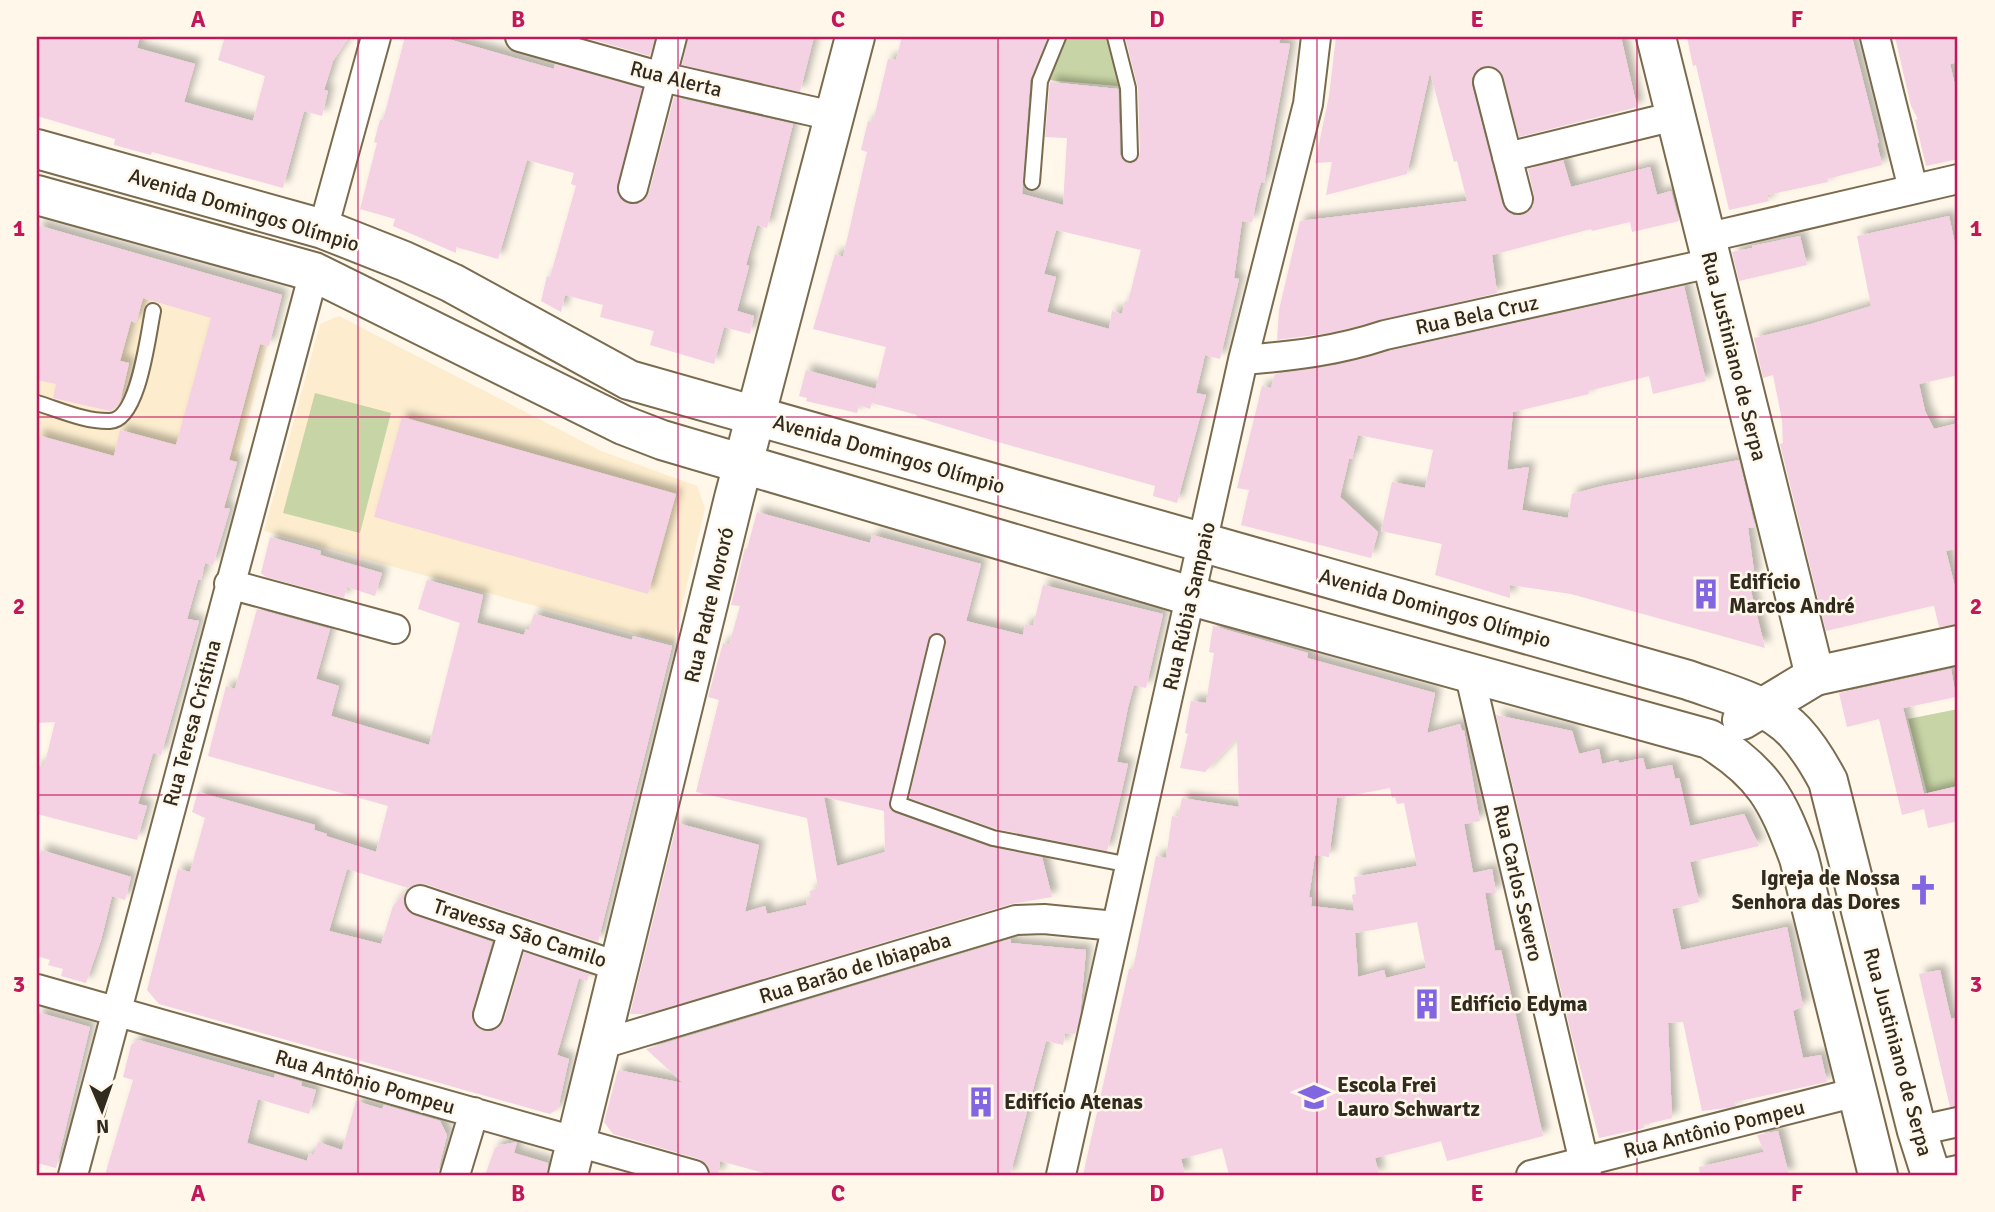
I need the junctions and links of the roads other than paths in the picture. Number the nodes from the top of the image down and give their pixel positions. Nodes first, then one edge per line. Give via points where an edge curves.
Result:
1 (376, 37) edge
2 (520, 37) edge
3 (673, 37) edge
4 (855, 37) edge
5 (1058, 37) edge
6 (1115, 37) edge
7 (1316, 37) edge
8 (1656, 37) edge
9 (1875, 37) edge
10 (662, 77) junction
11 (1488, 82) dead end
12 (833, 116) junction
13 (1675, 116) junction
14 (37, 149) edge
15 (1130, 154) dead end
16 (1507, 157) junction
17 (1958, 179) edge
18 (1032, 182) dead end
19 (633, 188) dead end
20 (1913, 189) junction
21 (37, 195) edge
22 (1518, 199) dead end
23 (323, 229) junction
24 (1708, 251) junction
25 (314, 272) junction
26 (153, 311) dead end
27 (1243, 360) junction
28 (37, 403) edge
29 (755, 416) junction
30 (743, 465) junction
31 (1203, 543) junction
32 (229, 583) junction
33 (1191, 596) junction
34 (395, 629) dead end
35 (937, 642) dead end
36 (1958, 645) edge
37 (1469, 672) junction
38 (1815, 676) junction
39 (1526, 688) junction
40 (1762, 708) junction
41 (1794, 731) junction
42 (1771, 793) junction
43 (1130, 865) junction
44 (420, 900) dead end
45 (1115, 926) junction
46 (513, 931) junction
47 (620, 967) junction
48 (37, 989) edge
49 (116, 1012) junction
50 (488, 1015) dead end
51 (599, 1045) junction
52 (1857, 1092) junction
53 (474, 1112) junction
54 (1958, 1122) edge
55 (1917, 1131) junction
56 (572, 1158) edge
57 (1585, 1169) edge
58 (1958, 1170) edge
59 (73, 1175) edge
60 (455, 1175) edge
61 (694, 1175) edge
62 (1061, 1175) edge
63 (1531, 1175) edge
64 (1878, 1175) edge
65 (1933, 1175) edge

1 - 23 street
2 - 10 street, Rua Alerta
3 - 10 street
4 - 12 main road, Rua Padre Mororó
5 - 18 lane via 1040,81
6 - 15 lane via 1128,88
7 - 27 street, Rua Rúbia Sampaio via 1308,104
8 - 13 main road, Rua Justiniano de Serpa
9 - 20 street
10 - 12 street, Rua Alerta
10 - 19 street
11 - 16 street
12 - 29 main road, Rua Padre Mororó
13 - 16 street
13 - 24 main road, Rua Justiniano de Serpa
14 - 23 main road, Avenida Domingos Olímpio
16 - 22 street
17 - 20 street, Rua Bela Cruz
20 - 24 street, Rua Bela Cruz
21 - 25 main road, Avenida Domingos Olímpio
23 - 29 main road, Avenida Domingos Olímpio via 452,284 629,380
24 - 27 street, Rua Bela Cruz via 1349,347
24 - 38 main road, Rua Justiniano de Serpa
25 - 30 main road, Avenida Domingos Olímpio via 623,425
25 - 32 street, Rua Teresa Cristina
26 - 28 lane via 127,413 114,422 93,420
27 - 31 street, Rua Rúbia Sampaio
29 - 30 main road, Rua Padre Mororó
29 - 31 main road, Avenida Domingos Olímpio
30 - 33 main road, Avenida Domingos Olímpio
30 - 47 main road, Rua Padre Mororó
31 - 33 street, Rua Rúbia Sampaio
31 - 40 main road, Avenida Domingos Olímpio via 1688,680
32 - 34 street
32 - 49 street, Rua Teresa Cristina
33 - 37 main road, Avenida Domingos Olímpio
33 - 43 street, Rua Rúbia Sampaio
35 - 43 lane via 898,804 993,838
36 - 38 main road
37 - 39 main road, Avenida Domingos Olímpio
37 - 57 street, Rua Carlos Severo
38 - 40 main road
38 - 41 main road
39 - 40 main road via 1568,683 1606,689 1714,723 1737,723
39 - 42 main road, Avenida Domingos Olímpio via 1709,739 1736,756
40 - 41 main road, Rua Justiniano de Serpa
41 - 42 main road
41 - 55 main road, Rua Justiniano de Serpa via 1828,782
42 - 52 main road via 1799,858
43 - 45 street, Rua Rúbia Sampaio
44 - 46 street, Travessa São Camilo
45 - 51 street, Rua Barão de Ibiapaba via 1016,920
45 - 62 street, Rua Rúbia Sampaio
46 - 47 street, Travessa São Camilo
46 - 50 street
47 - 51 main road, Rua Padre Mororó
48 - 49 street, Rua Antônio Pompeu
49 - 53 street, Rua Antônio Pompeu
49 - 59 street, Rua Teresa Cristina
51 - 56 main road, Rua Padre Mororó
52 - 57 street, Rua Antônio Pompeu
52 - 64 main road
53 - 56 street, Rua Antônio Pompeu
53 - 60 street
54 - 55 street
55 - 65 main road, Rua Justiniano de Serpa
56 - 61 street, Rua Antônio Pompeu
57 - 63 street, Rua Antônio Pompeu
58 - 65 street

